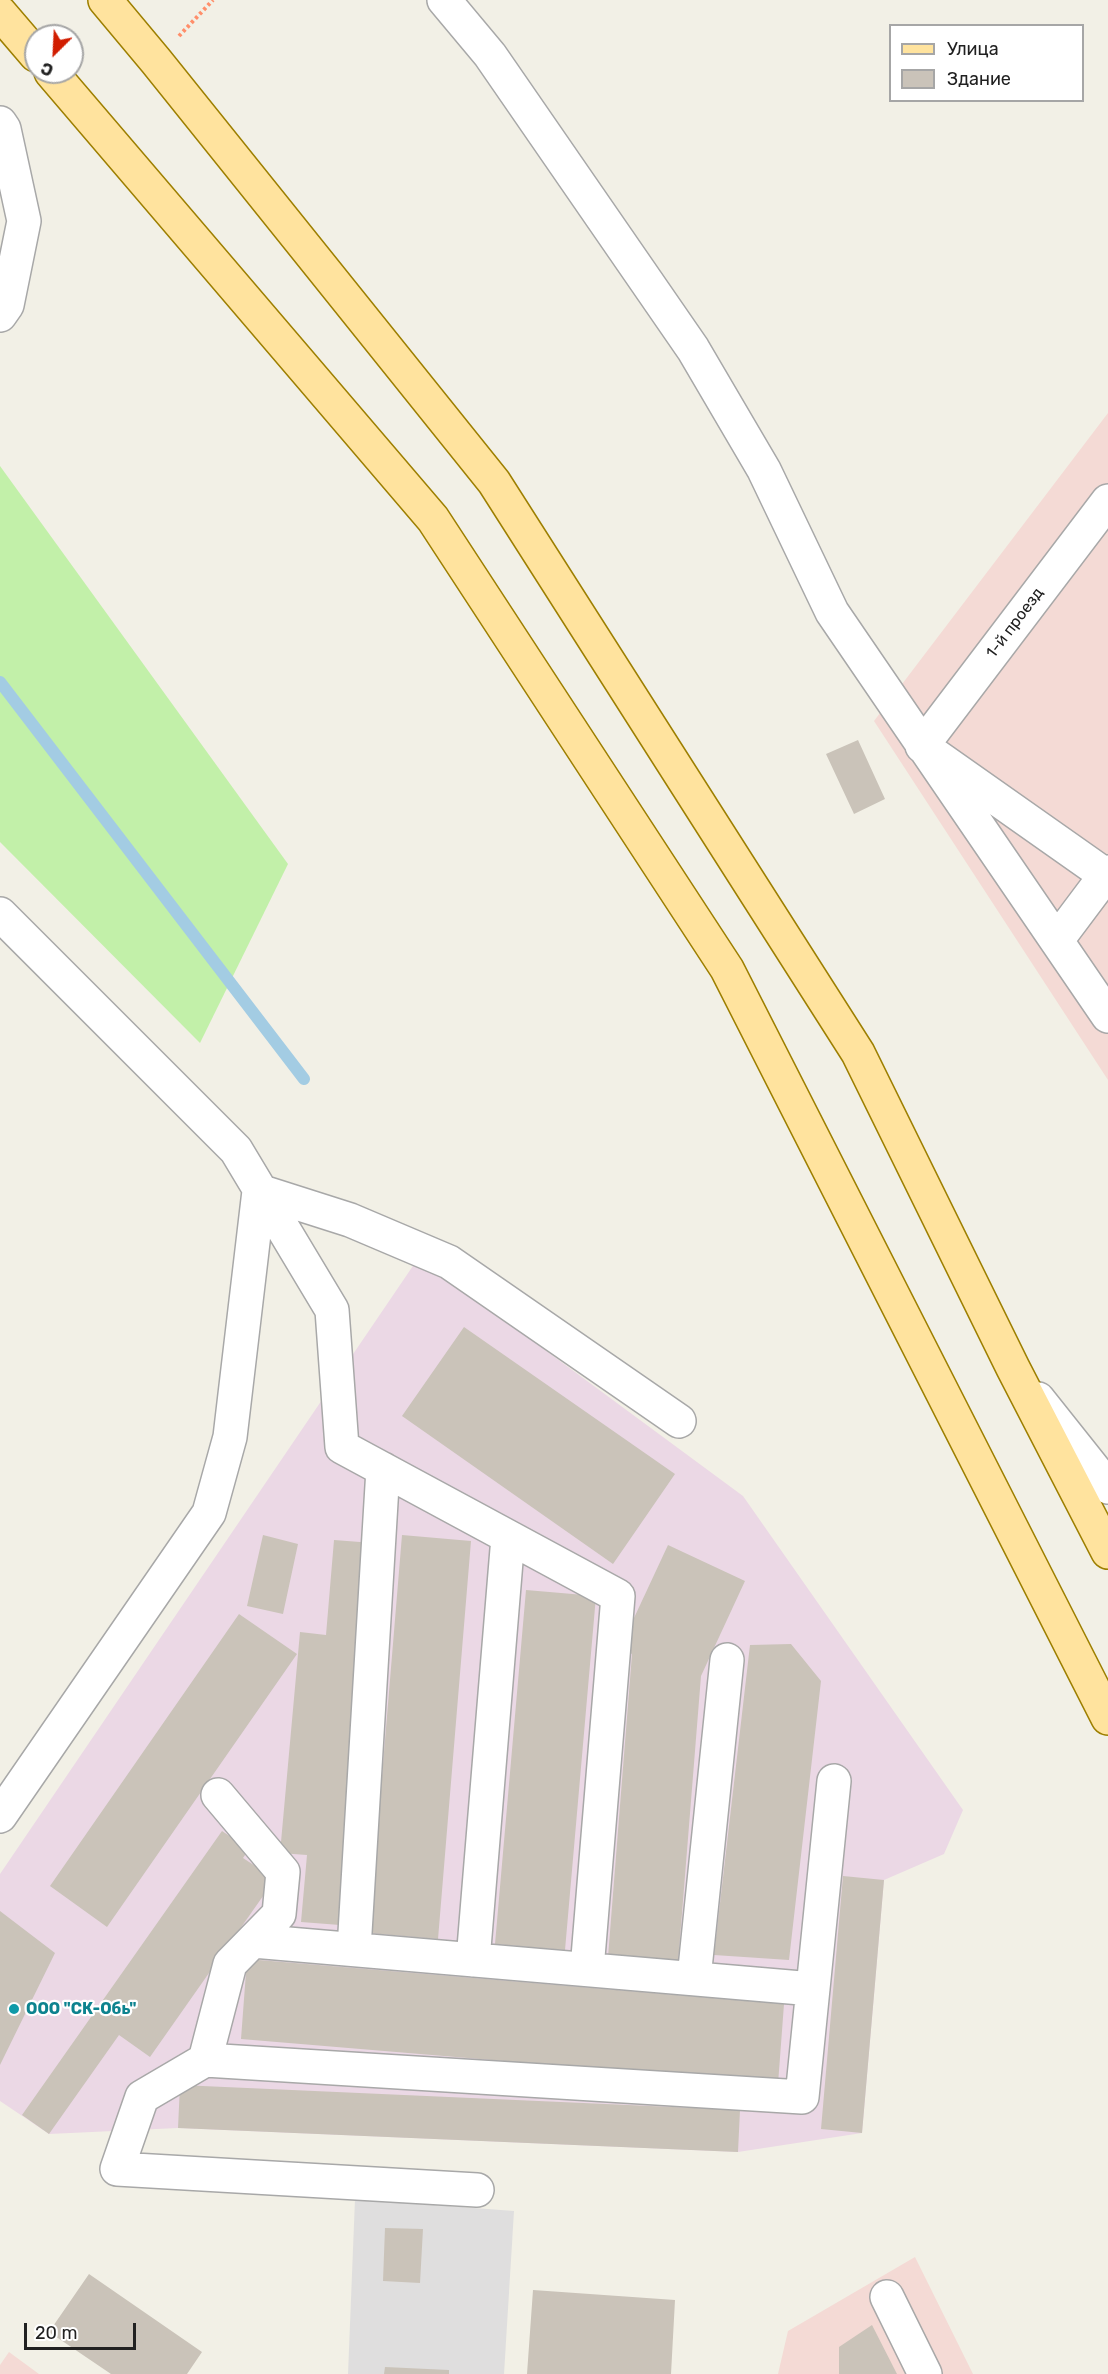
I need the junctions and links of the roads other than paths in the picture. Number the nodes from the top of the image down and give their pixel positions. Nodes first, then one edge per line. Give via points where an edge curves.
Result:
1 (105, 0) edge
2 (444, 0) edge
3 (0, 13) edge
4 (24, 40) edge
5 (61, 84) edge
6 (0, 123) edge
7 (0, 315) edge
8 (1108, 501) edge
9 (922, 746) junction
10 (1107, 875) edge
11 (0, 914) edge
12 (1057, 940) junction
13 (1108, 1016) edge
14 (259, 1191) junction
15 (1013, 1368) junction
16 (679, 1421) dead end
17 (383, 1469) junction
18 (1108, 1487) edge
19 (508, 1537) junction
20 (1108, 1552) edge
21 (727, 1659) dead end
22 (1108, 1718) edge
23 (834, 1781) dead end
24 (218, 1795) dead end
25 (0, 1816) edge
26 (253, 1941) junction
27 (354, 1949) junction
28 (473, 1960) junction
29 (586, 1970) junction
30 (694, 1978) junction
31 (813, 1989) junction
32 (205, 2060) junction
33 (477, 2190) dead end
34 (887, 2297) dead end
35 (925, 2374) edge

1 - 15 main road via 494,482 858,1053
2 - 9 lane via 490,55 693,349 764,470 832,612
3 - 4 main road
5 - 22 main road via 433,519 727,969
6 - 7 lane via 24,221 7,305
8 - 9 lane, 1-й проезд
9 - 10 lane
9 - 12 lane
10 - 12 lane
11 - 14 lane via 236,1150
12 - 13 lane
14 - 16 lane via 350,1220 449,1262
14 - 17 lane via 332,1310 342,1447
14 - 25 lane via 230,1437 209,1513
15 - 18 lane
15 - 20 main road
17 - 19 lane
17 - 27 lane
19 - 28 lane
19 - 29 lane via 618,1596
21 - 30 lane
23 - 31 lane
24 - 26 lane via 283,1872 279,1914
26 - 27 lane
26 - 32 lane via 230,1964
27 - 28 lane
28 - 29 lane
29 - 30 lane
30 - 31 lane
31 - 32 lane via 802,2097
32 - 33 lane via 142,2097 117,2169
34 - 35 lane

